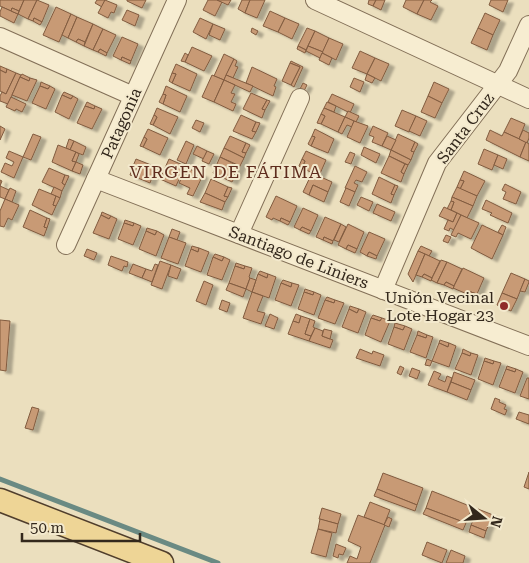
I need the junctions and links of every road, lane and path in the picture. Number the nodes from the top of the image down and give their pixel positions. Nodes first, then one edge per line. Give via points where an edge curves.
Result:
1 (176, 0) edge
2 (315, 0) edge
3 (529, 25) edge
4 (0, 37) edge
5 (498, 84) junction
6 (133, 96) junction
7 (300, 98) dead end
8 (529, 99) edge
9 (96, 179) junction
10 (239, 234) junction
11 (66, 246) dead end
12 (383, 290) junction
13 (529, 346) edge
14 (0, 500) edge
15 (162, 563) edge

1 - 6 street, Patagonia
2 - 5 street
3 - 5 street, Santa Cruz via 508,71
4 - 6 street
5 - 8 street
5 - 12 street, Santa Cruz via 437,163
6 - 9 street, Patagonia
7 - 10 street
9 - 10 street, Santiago de Liniers
9 - 11 street, Patagonia
10 - 12 street, Santiago de Liniers
12 - 13 street, Santiago de Liniers
14 - 15 main road

